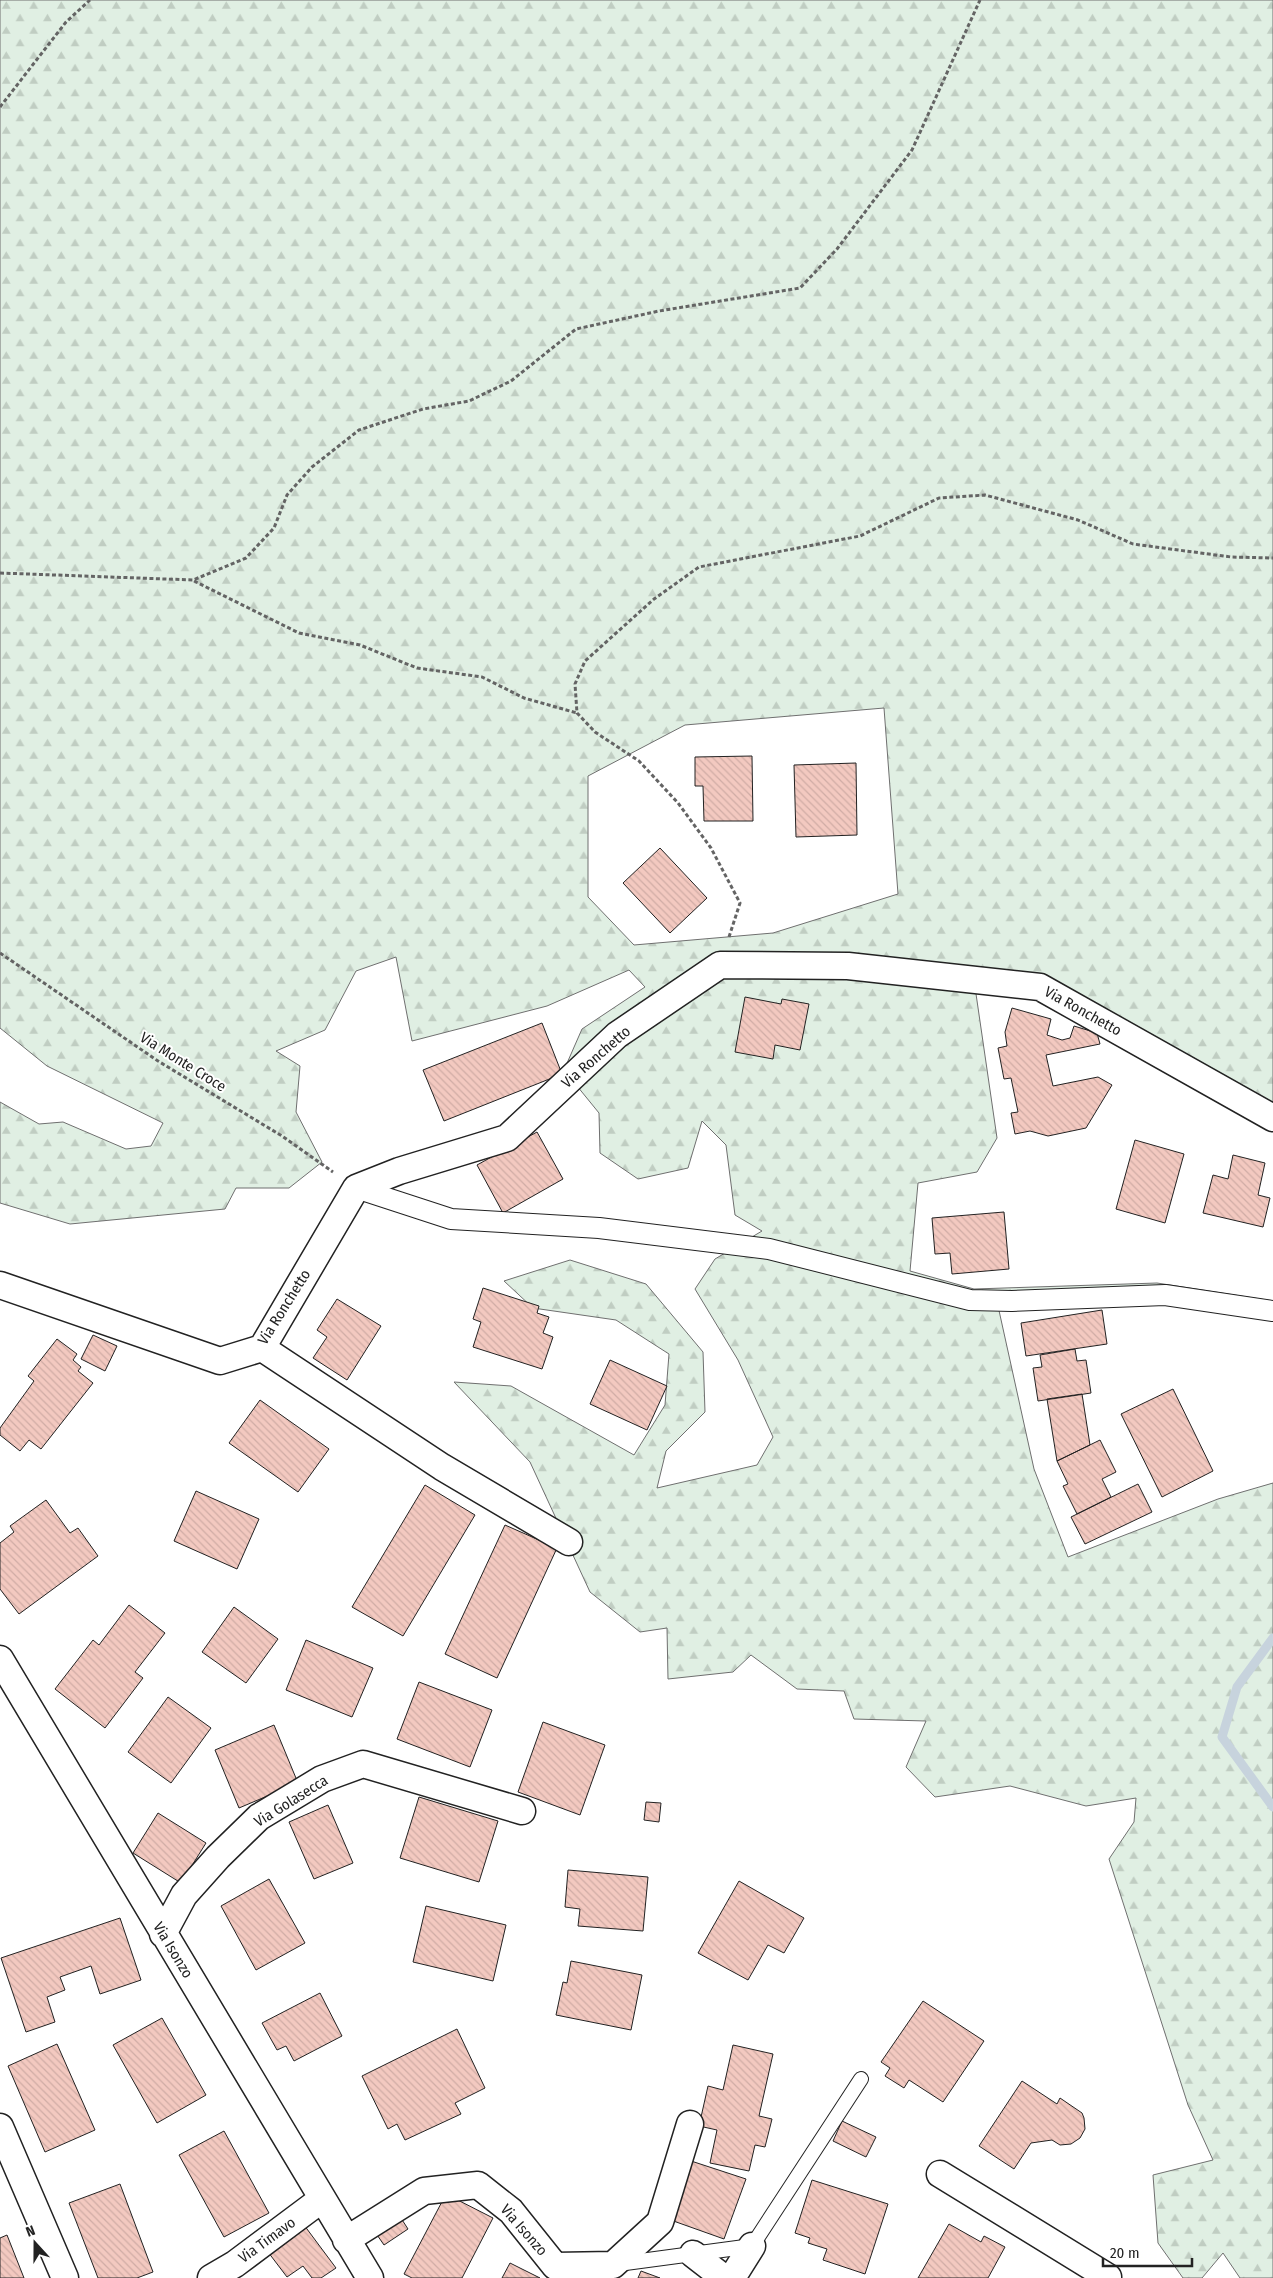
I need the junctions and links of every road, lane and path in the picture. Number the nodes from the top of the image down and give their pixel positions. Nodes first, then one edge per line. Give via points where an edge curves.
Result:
1 (90, 0) edge
2 (980, 0) edge
3 (0, 107) edge
4 (1273, 558) edge
5 (0, 573) edge
6 (193, 580) junction
7 (577, 713) junction
8 (0, 953) edge
9 (720, 965) junction
10 (1273, 1118) edge
11 (356, 1188) junction
12 (0, 1285) edge
13 (1273, 1311) edge
14 (262, 1348) junction
15 (569, 1542) dead end
16 (0, 1659) edge
17 (522, 1811) dead end
18 (163, 1934) junction
19 (861, 2079) dead end
20 (690, 2124) dead end
21 (0, 2127) edge
22 (940, 2174) dead end
23 (322, 2200) junction
24 (346, 2240) junction
25 (752, 2246) junction
26 (692, 2254) junction
27 (613, 2265) junction
28 (65, 2278) edge
29 (212, 2278) edge
30 (370, 2278) edge
31 (724, 2278) edge
32 (732, 2278) edge
33 (1107, 2278) edge

1 - 3 path via 66,22
2 - 6 path via 912,150 837,249 800,288 659,311 576,329 511,381 469,401 423,409 359,430 312,468 287,495 274,528 246,558
4 - 7 path via 1231,558 1133,544 1078,520 985,496 939,498 860,536 699,567 654,599 585,661 575,684
5 - 6 path
6 - 7 path via 298,633 360,644 417,668 482,677 524,698
7 - 9 path via 595,732 639,761 678,803 711,848 740,903
8 - 11 path, Via Monte Croce via 158,1061 282,1136
9 - 10 street, Via Ronchetto via 848,966 1040,987
9 - 11 street, Via Ronchetto via 617,1035 507,1138
11 - 13 street via 451,1219 599,1228 769,1249 970,1300 1165,1295
11 - 14 street, Via Ronchetto
12 - 14 street, Via Ronchetto via 220,1361
14 - 15 street via 442,1467
16 - 18 street, Via Isonzo
17 - 18 street, Via Golasecca via 363,1764 322,1779 259,1817 184,1895
18 - 23 street, Via Isonzo
19 - 25 lane
20 - 27 street via 660,2222
21 - 28 street
22 - 33 street
23 - 24 street, Via Isonzo
23 - 29 street, Via Timavo
24 - 27 street, Via Isonzo via 424,2191 478,2185 511,2211 555,2266
24 - 30 street, Via Isonzo
25 - 26 lane
25 - 32 street
26 - 27 lane
26 - 31 street

